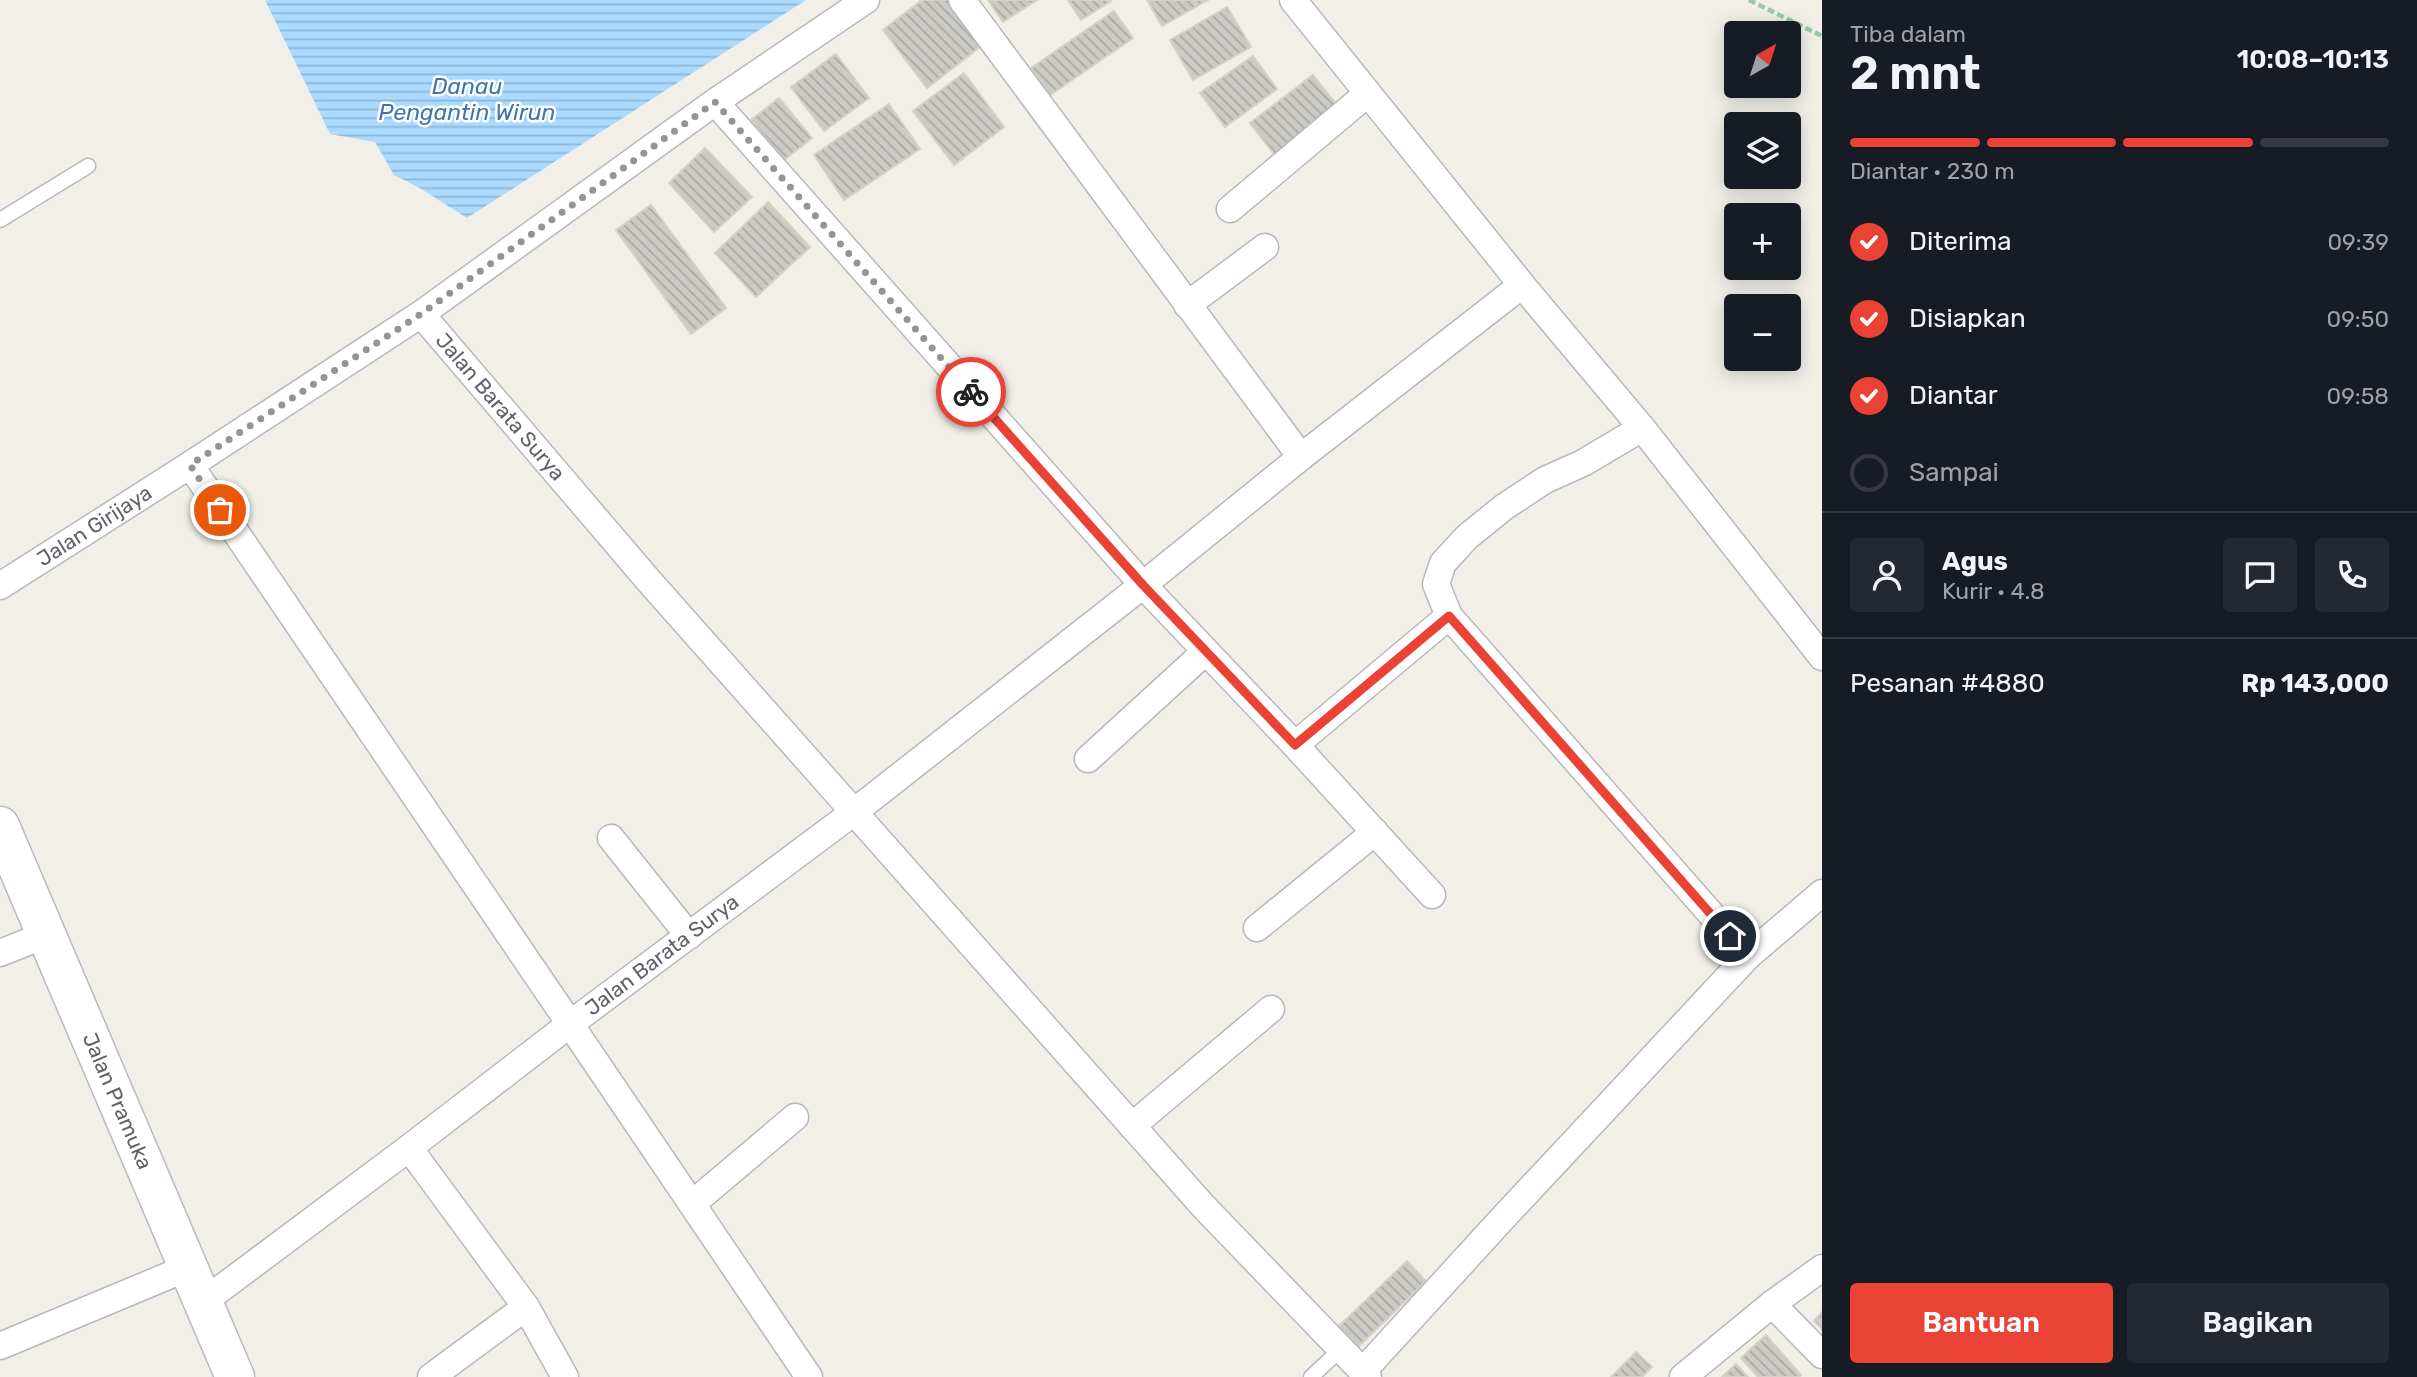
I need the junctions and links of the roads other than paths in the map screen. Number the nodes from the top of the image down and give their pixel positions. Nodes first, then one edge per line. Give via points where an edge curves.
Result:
1 (866, 0) edge
2 (962, 0) edge
3 (1293, 0) edge
4 (1367, 94) junction
5 (715, 102) junction
6 (88, 166) dead end
7 (1230, 209) dead end
8 (0, 220) edge
9 (1265, 247) dead end
10 (1522, 285) junction
11 (1187, 305) junction
12 (421, 314) junction
13 (1642, 428) junction
14 (1301, 457) junction
15 (190, 465) junction
16 (1143, 585) junction
17 (0, 586) edge
18 (1449, 616) junction
19 (1205, 652) junction
20 (1822, 657) edge
21 (1295, 745) junction
22 (1088, 759) dead end
23 (854, 812) junction
24 (0, 826) edge
25 (1375, 832) junction
26 (611, 838) dead end
27 (1822, 893) edge
28 (1432, 895) dead end
29 (1256, 928) dead end
30 (45, 935) junction
31 (689, 936) junction
32 (0, 953) edge
33 (1748, 957) junction
34 (1271, 1009) dead end
35 (570, 1024) junction
36 (795, 1117) dead end
37 (1132, 1126) junction
38 (409, 1148) junction
39 (692, 1204) junction
40 (187, 1268) junction
41 (1822, 1268) edge
42 (203, 1302) junction
43 (1772, 1304) junction
44 (526, 1307) junction
45 (0, 1346) edge
46 (1341, 1349) junction
47 (1822, 1355) edge
48 (1366, 1374) edge
49 (234, 1377) edge
50 (431, 1377) edge
51 (565, 1377) edge
52 (809, 1377) edge
53 (1311, 1377) edge
54 (1683, 1377) edge

1 - 5 street, Jalan Barata Surya
2 - 11 street
3 - 4 street
4 - 7 street
4 - 10 street
5 - 12 street, Jalan Barata Surya
5 - 16 street
6 - 8 lane
9 - 11 street
10 - 13 street
10 - 14 street
11 - 14 street
12 - 15 street, Jalan Barata Surya
12 - 23 street, Jalan Barata Surya
13 - 18 street via 1545,480 1467,537 1443,563 1436,584
13 - 20 street
14 - 16 street
15 - 17 street, Jalan Girijaya
15 - 35 street, Jalan Barata Surya
16 - 19 street
16 - 23 street
18 - 21 street
18 - 33 street
19 - 21 street
19 - 22 street
21 - 25 street
23 - 31 street, Jalan Barata Surya
23 - 37 street
24 - 30 main road, Jalan Pramuka
25 - 28 street
25 - 29 street
26 - 31 street
27 - 33 street
30 - 32 street
30 - 40 main road, Jalan Pramuka
31 - 35 street, Jalan Barata Surya
33 - 48 street via 1502,1219
34 - 37 street
35 - 38 street
35 - 39 street
36 - 39 street
37 - 46 street via 1204,1208
38 - 42 street
38 - 44 street
39 - 52 street
40 - 42 main road, Jalan Pramuka
40 - 45 street
41 - 43 street
42 - 49 main road, Jalan Pramuka
43 - 47 street
43 - 54 street
44 - 50 street
44 - 51 street
46 - 48 street
46 - 53 lane

